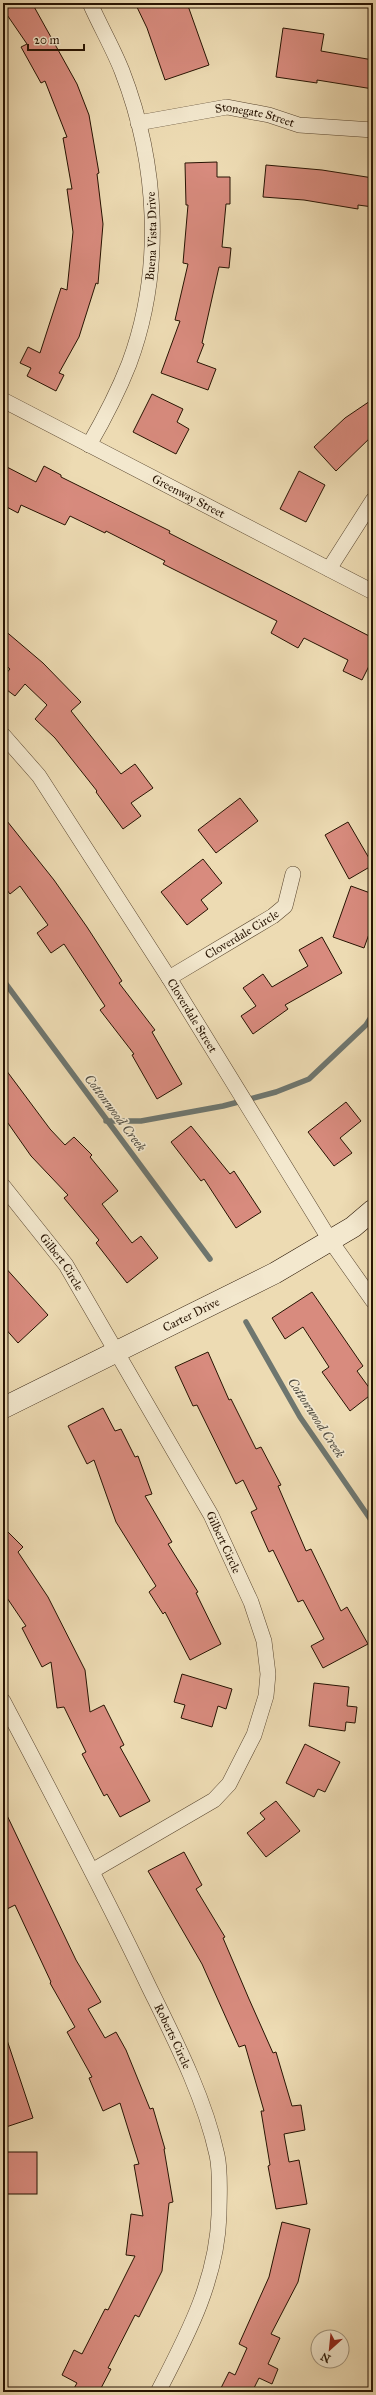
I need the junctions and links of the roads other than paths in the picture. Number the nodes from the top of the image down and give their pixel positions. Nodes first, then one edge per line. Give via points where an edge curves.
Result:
1 (90, 3) edge
2 (138, 123) junction
3 (373, 130) edge
4 (3, 400) edge
5 (89, 445) junction
6 (373, 500) edge
7 (329, 569) junction
8 (373, 592) edge
9 (3, 736) edge
10 (293, 874) dead end
11 (169, 978) junction
12 (3, 1186) edge
13 (373, 1210) edge
14 (330, 1240) junction
15 (373, 1301) edge
16 (116, 1350) junction
17 (3, 1408) edge
18 (3, 1701) edge
19 (92, 1871) junction
20 (158, 2392) edge

1 - 2 street, Buena Vista Drive via 122,72
2 - 3 street, Stonegate Street via 227,107 269,115 299,125
2 - 5 street, Buena Vista Drive via 147,159 154,231 152,258 142,322 129,363 113,401
4 - 5 street, Greenway Street
5 - 7 street, Greenway Street
6 - 7 street
7 - 8 street, Greenway Street
9 - 11 street, Cloverdale Street via 39,776
10 - 11 street, Cloverdale Circle via 285,906 274,916
11 - 14 street, Cloverdale Street
12 - 16 street, Gilbert Circle via 66,1266
13 - 14 street, Carter Drive via 353,1227
14 - 15 street, Cloverdale Street
14 - 16 street, Carter Drive via 255,1283
16 - 17 street, Carter Drive
16 - 19 street, Gilbert Circle via 215,1522 251,1602 264,1641 268,1674 266,1696 254,1735 229,1784 214,1800
18 - 19 street, Roberts Circle
19 - 20 street, Roberts Circle via 181,2053 217,2156 219,2217 209,2282 189,2333

